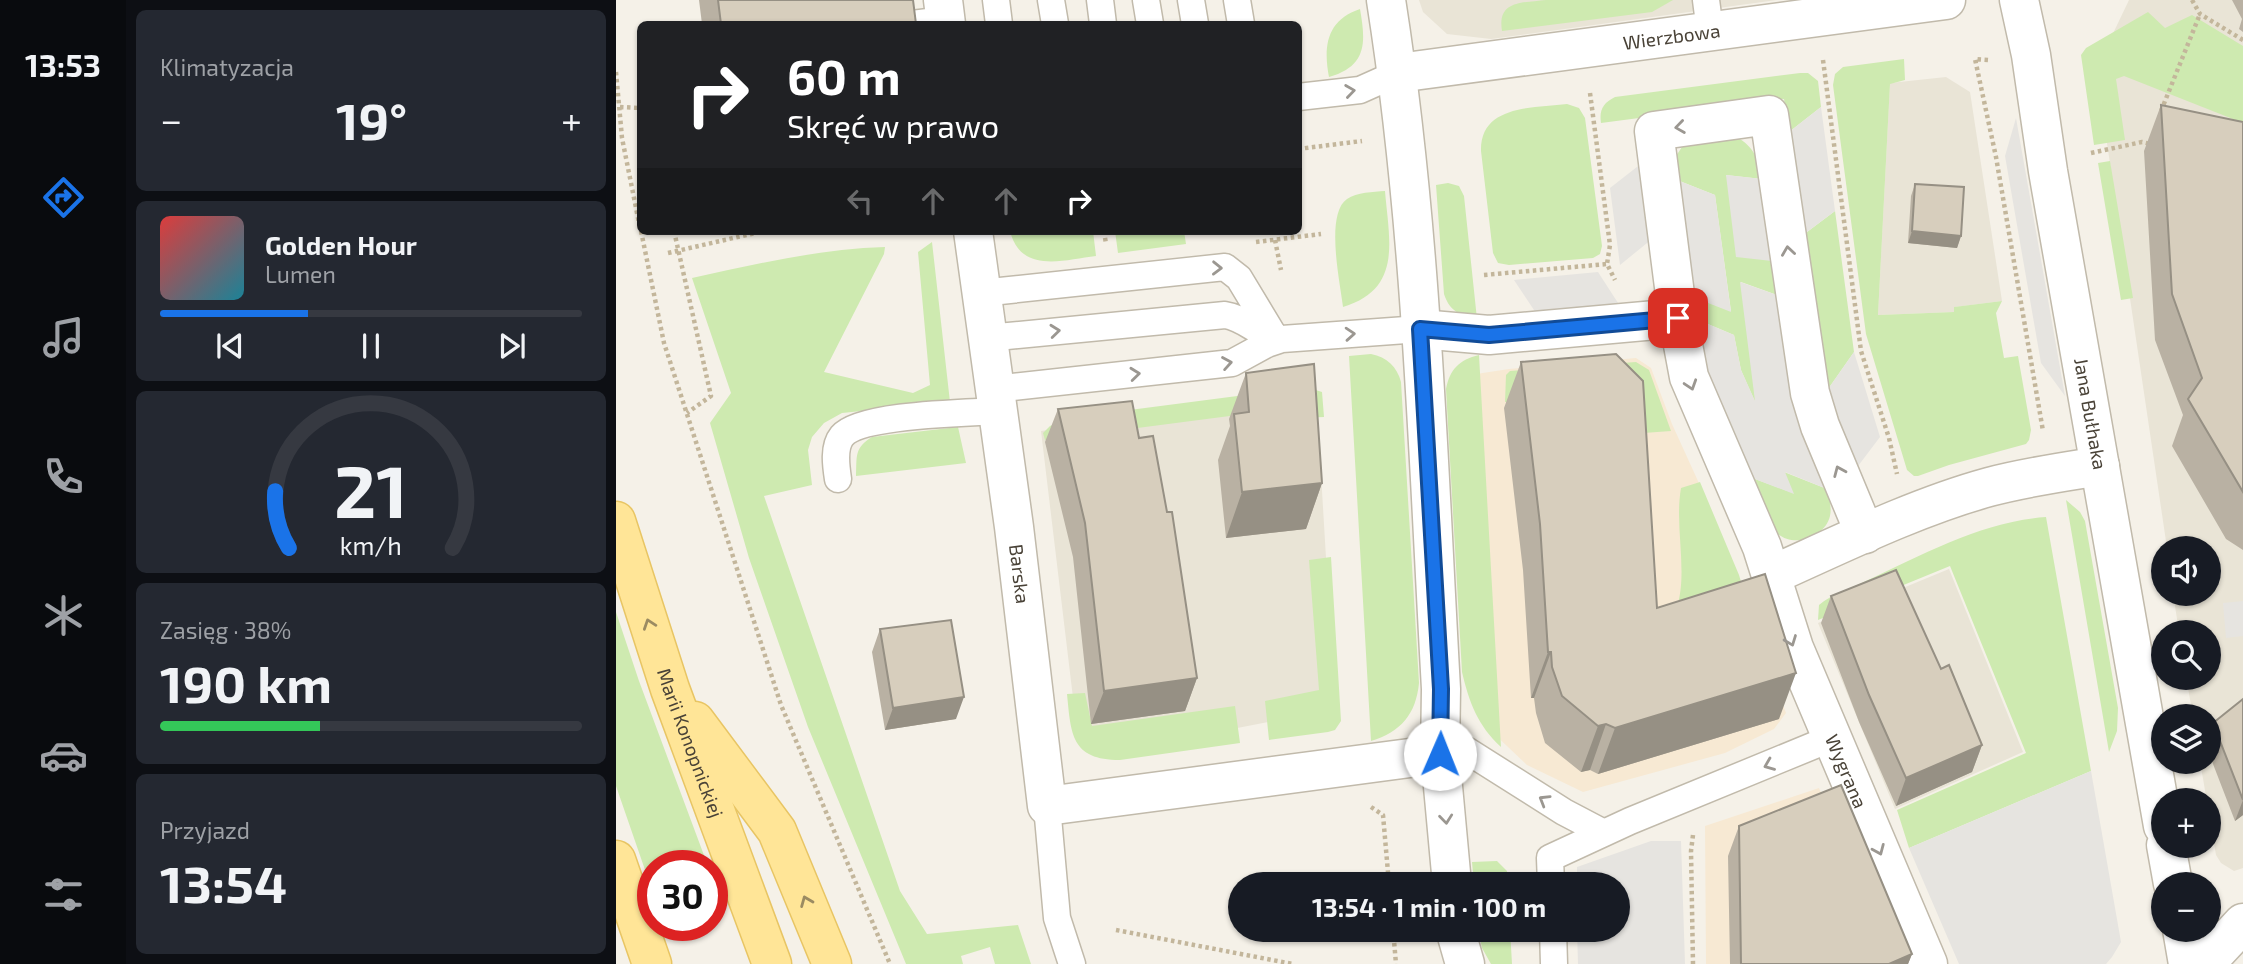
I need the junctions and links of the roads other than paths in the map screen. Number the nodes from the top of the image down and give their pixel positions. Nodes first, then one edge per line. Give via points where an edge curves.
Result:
1 (996, 0) edge
2 (1051, 0) edge
3 (1100, 0) edge
4 (1146, 0) edge
5 (1191, 0) edge
6 (1237, 0) edge
7 (1387, 0) edge
8 (1946, 0) edge
9 (2019, 0) edge
10 (1708, 15) edge
11 (999, 21) edge
12 (1054, 21) edge
13 (1103, 21) edge
14 (1150, 21) edge
15 (1194, 21) edge
16 (1240, 21) edge
17 (1398, 73) junction
18 (1302, 97) edge
19 (974, 235) edge
20 (981, 293) junction
21 (1678, 318) junction
22 (1420, 329) junction
23 (987, 338) junction
24 (1282, 339) junction
25 (995, 400) junction
26 (2100, 466) junction
27 (838, 479) dead end
28 (616, 521) edge
29 (1865, 534) junction
30 (1772, 575) junction
31 (670, 689) junction
32 (1832, 738) junction
33 (1440, 754) junction
34 (2156, 788) edge
35 (1047, 806) junction
36 (1604, 833) junction
37 (616, 860) edge
38 (1451, 872) edge
39 (1551, 872) edge
40 (2243, 923) edge
41 (1459, 942) edge
42 (1553, 942) edge
43 (2184, 942) edge
44 (652, 964) edge
45 (772, 964) edge
46 (832, 964) edge
47 (1072, 964) edge
48 (1465, 964) edge
49 (1554, 964) edge
50 (1928, 964) edge
51 (2188, 964) edge
52 (2205, 964) edge

1 - 11 lane
2 - 12 lane
3 - 13 lane
4 - 14 lane
5 - 15 lane
6 - 16 lane
7 - 17 street
8 - 10 street, Wierzbowa
9 - 26 street, Jana Bułhaka
10 - 17 street, Wierzbowa
18 -> 17 lane via 1360,90
17 - 22 street
19 - 20 street, Barska
20 - 23 street, Barska
20 -> 24 lane via 1225,267 1239,278 1271,334
21 - 22 street via 1489,335
29 -> 21 street, Wygrana via 1820,426 1807,380 1769,115 1654,131
21 -> 30 street, Wygrana via 1693,390
24 -> 22 lane
22 - 33 street via 1441,689
23 -> 24 lane via 1225,314 1271,338
23 - 25 street, Barska
25 -> 24 lane via 1232,363
25 - 27 lane via 863,423 842,436 835,463
25 - 35 street, Barska
26 - 29 street via 1988,487
26 - 34 street, Jana Bułhaka
31 -> 28 main road, Marii Konopnickiej
29 - 30 street
30 -> 32 street, Wygrana via 1788,634
31 - 45 main road, Marii Konopnickiej
46 -> 31 main road via 777,831
32 -> 36 lane
32 -> 50 street, Wygrana
33 - 35 street
36 -> 33 lane via 1466,750
33 -> 38 street
35 - 47 lane, Barska via 1057,918
36 - 39 lane via 1550,858
37 - 44 main road
40 - 52 street
41 - 48 street
42 - 49 lane
43 - 51 street

